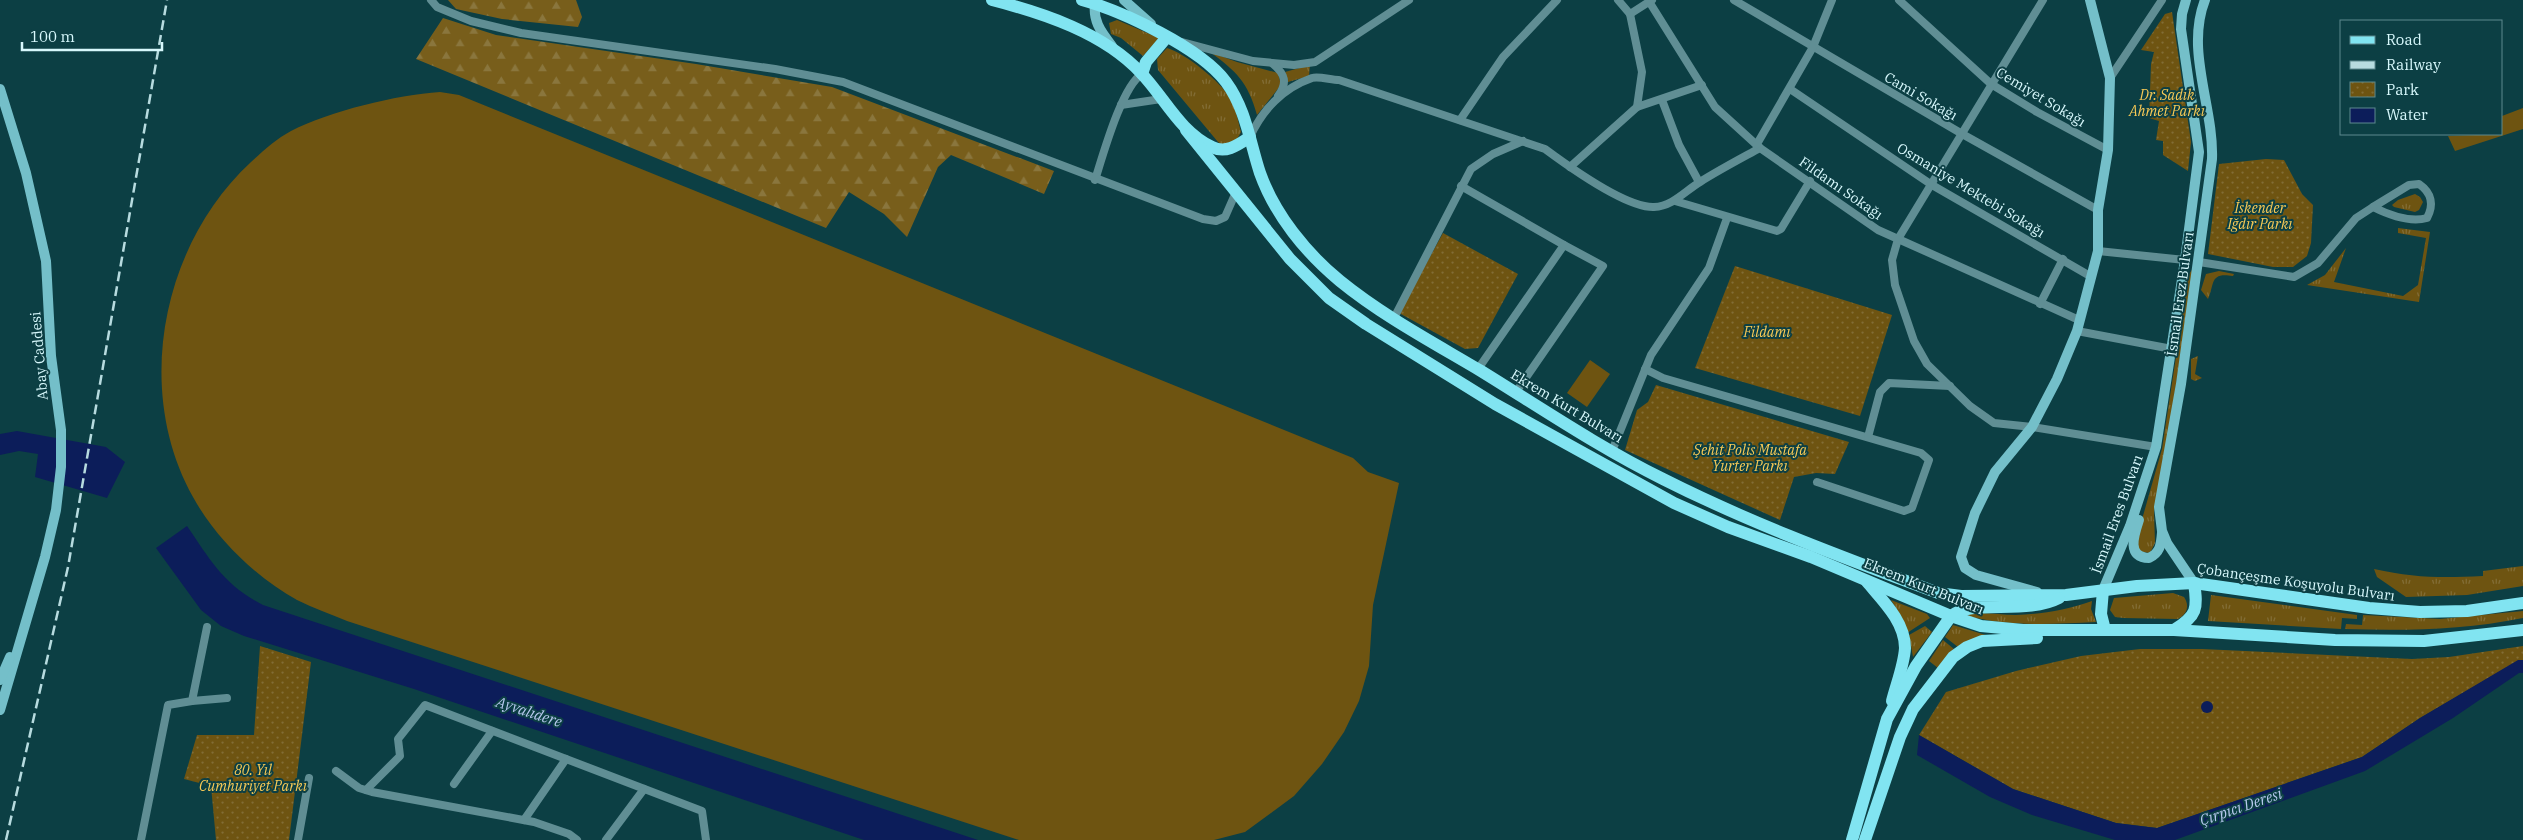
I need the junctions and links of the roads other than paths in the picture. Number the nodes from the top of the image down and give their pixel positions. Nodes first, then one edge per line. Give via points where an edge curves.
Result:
1 (431, 0) edge
2 (992, 0) edge
3 (1082, 0) edge
4 (1124, 0) edge
5 (1409, 0) edge
6 (1557, 0) edge
7 (1618, 0) edge
8 (1734, 0) edge
9 (1832, 0) edge
10 (1899, 0) edge
11 (2043, 0) edge
12 (2090, 0) edge
13 (2162, 0) edge
14 (2186, 0) edge
15 (2205, 0) edge
16 (1651, 1) edge
17 (1096, 2) edge
18 (1630, 14) junction
19 (1167, 37) junction
20 (1813, 47) junction
21 (1118, 54) junction
22 (1315, 62) junction
23 (1273, 64) junction
24 (1142, 74) junction
25 (1313, 78) junction
26 (2110, 78) junction
27 (1991, 84) junction
28 (1702, 85) junction
29 (0, 89) edge
30 (1790, 89) junction
31 (1277, 98) junction
32 (1161, 99) junction
33 (1662, 100) junction
34 (1121, 105) junction
35 (1637, 107) junction
36 (1460, 120) junction
37 (1186, 130) junction
38 (1964, 135) junction
39 (1250, 137) junction
40 (1523, 141) junction
41 (1758, 146) junction
42 (2108, 150) junction
43 (1570, 167) junction
44 (1095, 180) junction
45 (1810, 181) junction
46 (1699, 182) junction
47 (1932, 185) junction
48 (1462, 186) junction
49 (1236, 192) junction
50 (1675, 201) junction
51 (2373, 207) junction
52 (2098, 210) junction
53 (1727, 218) junction
54 (1898, 239) junction
55 (1564, 245) junction
56 (2098, 251) junction
57 (2063, 259) junction
58 (2185, 260) junction
59 (2199, 262) junction
60 (2090, 276) junction
61 (2040, 304) junction
62 (1394, 318) junction
63 (2079, 320) junction
64 (2077, 331) junction
65 (2172, 349) junction
66 (1478, 369) junction
67 (1645, 369) junction
68 (1950, 386) junction
69 (1516, 392) junction
70 (2032, 427) junction
71 (1868, 438) junction
72 (2156, 447) junction
73 (1612, 451) junction
74 (1817, 482) dead end
75 (2145, 482) junction
76 (2162, 531) junction
77 (1866, 580) junction
78 (2194, 583) junction
79 (2103, 590) junction
80 (2048, 595) junction
81 (2066, 595) junction
82 (2523, 603) edge
83 (1951, 616) junction
84 (26, 622) junction
85 (208, 627) dead end
86 (2106, 630) junction
87 (2174, 630) junction
88 (2523, 630) edge
89 (2078, 631) junction
90 (1916, 666) junction
91 (1935, 679) junction
92 (0, 680) edge
93 (227, 698) dead end
94 (192, 701) junction
95 (1, 705) edge
96 (1887, 719) junction
97 (492, 731) junction
98 (566, 759) junction
99 (336, 771) dead end
100 (309, 778) dead end
101 (454, 784) dead end
102 (644, 789) junction
103 (366, 790) junction
104 (524, 820) junction
105 (141, 840) edge
106 (298, 840) edge
107 (577, 840) edge
108 (606, 840) edge
109 (706, 840) edge
110 (1852, 840) edge
111 (1864, 840) edge

1 - 44 street via 437,7 471,21 521,33 775,69 843,82
2 - 21 main road, Ekrem Kurt Bulvarı via 1065,24 1104,43
3 - 17 main road, Ekrem Kurt Bulvarı
4 - 19 street
5 - 22 street
6 - 36 street via 1503,57
7 - 18 street
8 - 20 street, Cami Sokağı
9 - 20 street
10 - 27 street, Cemiyet Sokağı
11 - 27 street
12 - 26 street
13 - 26 street
14 - 58 street, İsmail Erez Bulvarı via 2181,30 2200,152
15 - 59 street, İsmail Erez Bulvarı via 2199,16 2198,40 2212,140
16 - 18 street, Fildamı Sokağı
16 - 28 street, Fildamı Sokağı
17 - 19 main road, Ekrem Kurt Bulvarı
17 - 21 street via 1095,18
18 - 35 street via 1642,72
19 - 23 street
19 - 24 main road via 1146,62
19 - 39 main road, Ekrem Kurt Bulvarı via 1225,81 1237,100
20 - 30 street
20 - 38 street, Cami Sokağı
21 - 24 main road, Ekrem Kurt Bulvarı
22 - 23 street
22 - 25 street
23 - 31 street via 1285,79 1284,89
24 - 32 main road, Ekrem Kurt Bulvarı
24 - 34 street via 1134,78
25 - 31 street
25 - 36 street via 1339,80
26 - 42 street
27 - 38 street
27 - 42 street, Cemiyet Sokağı
28 - 33 street
28 - 41 street, Fildamı Sokağı via 1715,107
29 - 84 street, Abay Caddesi via 26,173 46,261 51,356 61,430 60,482 52,533
30 - 41 street
30 - 47 street, Osmaniye Mektebi Sokağı
31 - 39 street via 1256,122
32 - 34 street
32 - 37 main road, Ekrem Kurt Bulvarı
33 - 35 street
33 - 46 street via 1679,145
34 - 44 street
35 - 43 street
36 - 40 street
37 - 39 main road via 1220,150 1230,149
37 - 49 main road, Ekrem Kurt Bulvarı
38 - 47 street
38 - 52 street, Cami Sokağı
39 - 62 main road, Ekrem Kurt Bulvarı via 1270,198 1292,231 1313,257 1341,282
40 - 43 street via 1544,149
40 - 48 street via 1493,154 1471,169
41 - 45 street, Fildamı Sokağı
41 - 46 street
42 - 52 street
43 - 50 street via 1637,206 1656,207
44 - 49 street via 1216,222 1226,217
45 - 53 street via 1777,231
45 - 54 street, Fildamı Sokağı via 1858,217
46 - 50 street
47 - 54 street
47 - 57 street, Osmaniye Mektebi Sokağı
48 - 55 street
48 - 62 street
49 - 77 main road, Ekrem Kurt Bulvarı via 1290,259 1329,298 1495,404 1674,503
50 - 53 street
51 - 51 street via 2414,184 2425,188 2432,203 2427,218 2420,220
51 - 59 street via 2356,218 2318,263 2294,277
52 - 56 street
53 - 67 street via 1709,268
54 - 61 street, Fildamı Sokağı
54 - 68 street via 1892,260 1895,285 1904,313 1927,364
55 - 66 street
55 - 69 street via 1603,266
56 - 58 street
56 - 60 street
57 - 60 street, Osmaniye Mektebi Sokağı
57 - 61 street
58 - 59 street
58 - 65 street, İsmail Erez Bulvarı
59 - 76 street, İsmail Erez Bulvarı via 2175,423 2160,493
60 - 63 street
61 - 63 street, Fildamı Sokağı
62 - 66 main road, Ekrem Kurt Bulvarı
63 - 64 street
64 - 65 street
64 - 70 street via 2057,380
65 - 72 street, İsmail Erez Bulvarı
66 - 69 main road, Ekrem Kurt Bulvarı
67 - 71 street via 1663,378
67 - 73 street
68 - 70 street via 1994,423
68 - 71 street via 1889,383 1880,392
69 - 73 main road, Ekrem Kurt Bulvarı
70 - 72 street
70 - 80 street via 1995,472 1975,512 1961,557 1965,568 1976,575
71 - 74 street via 1921,453 1929,460 1912,508 1904,512
72 - 75 street, İsmail Eres Bulvarı
73 - 80 main road, Ekrem Kurt Bulvarı via 1662,479 1798,540 1938,593 1961,596
75 - 76 street via 2133,550 2142,558 2156,554 2161,545
75 - 79 street, İsmail Eres Bulvarı
76 - 78 street, İsmail Erez Bulvarı via 2172,553
77 - 83 main road, Ekrem Kurt Bulvarı
77 - 96 main road via 1894,614 1903,636 1905,650
78 - 79 main road, Çobançeşme Koşuyolu Bulvarı
78 - 82 main road, Çobançeşme Koşuyolu Bulvarı via 2369,608 2420,612 2467,611
78 - 87 main road via 2197,600 2192,616
79 - 81 main road, Çobançeşme Koşuyolu Bulvarı
79 - 86 main road via 2101,614
80 - 81 main road, Ekrem Kurt Bulvarı
81 - 83 main road via 2037,606 1968,608
83 - 89 main road, Ekrem Kurt Bulvarı via 1982,626
83 - 90 main road
84 - 92 street
84 - 95 street
85 - 94 street
86 - 87 main road
86 - 89 main road
87 - 88 main road via 2319,639 2424,641
89 - 91 main road via 2036,638 1982,641 1960,651
90 - 91 main road via 1932,671
90 - 96 main road
91 - 111 main road via 1918,700 1906,723
93 - 94 street
94 - 105 street via 168,705
96 - 110 main road
97 - 98 street
97 - 101 street
97 - 103 street via 425,705 398,739 400,756
98 - 102 street
98 - 104 street
99 - 103 street
100 - 106 street
102 - 108 street
102 - 109 street via 702,811
103 - 104 street
104 - 107 street

